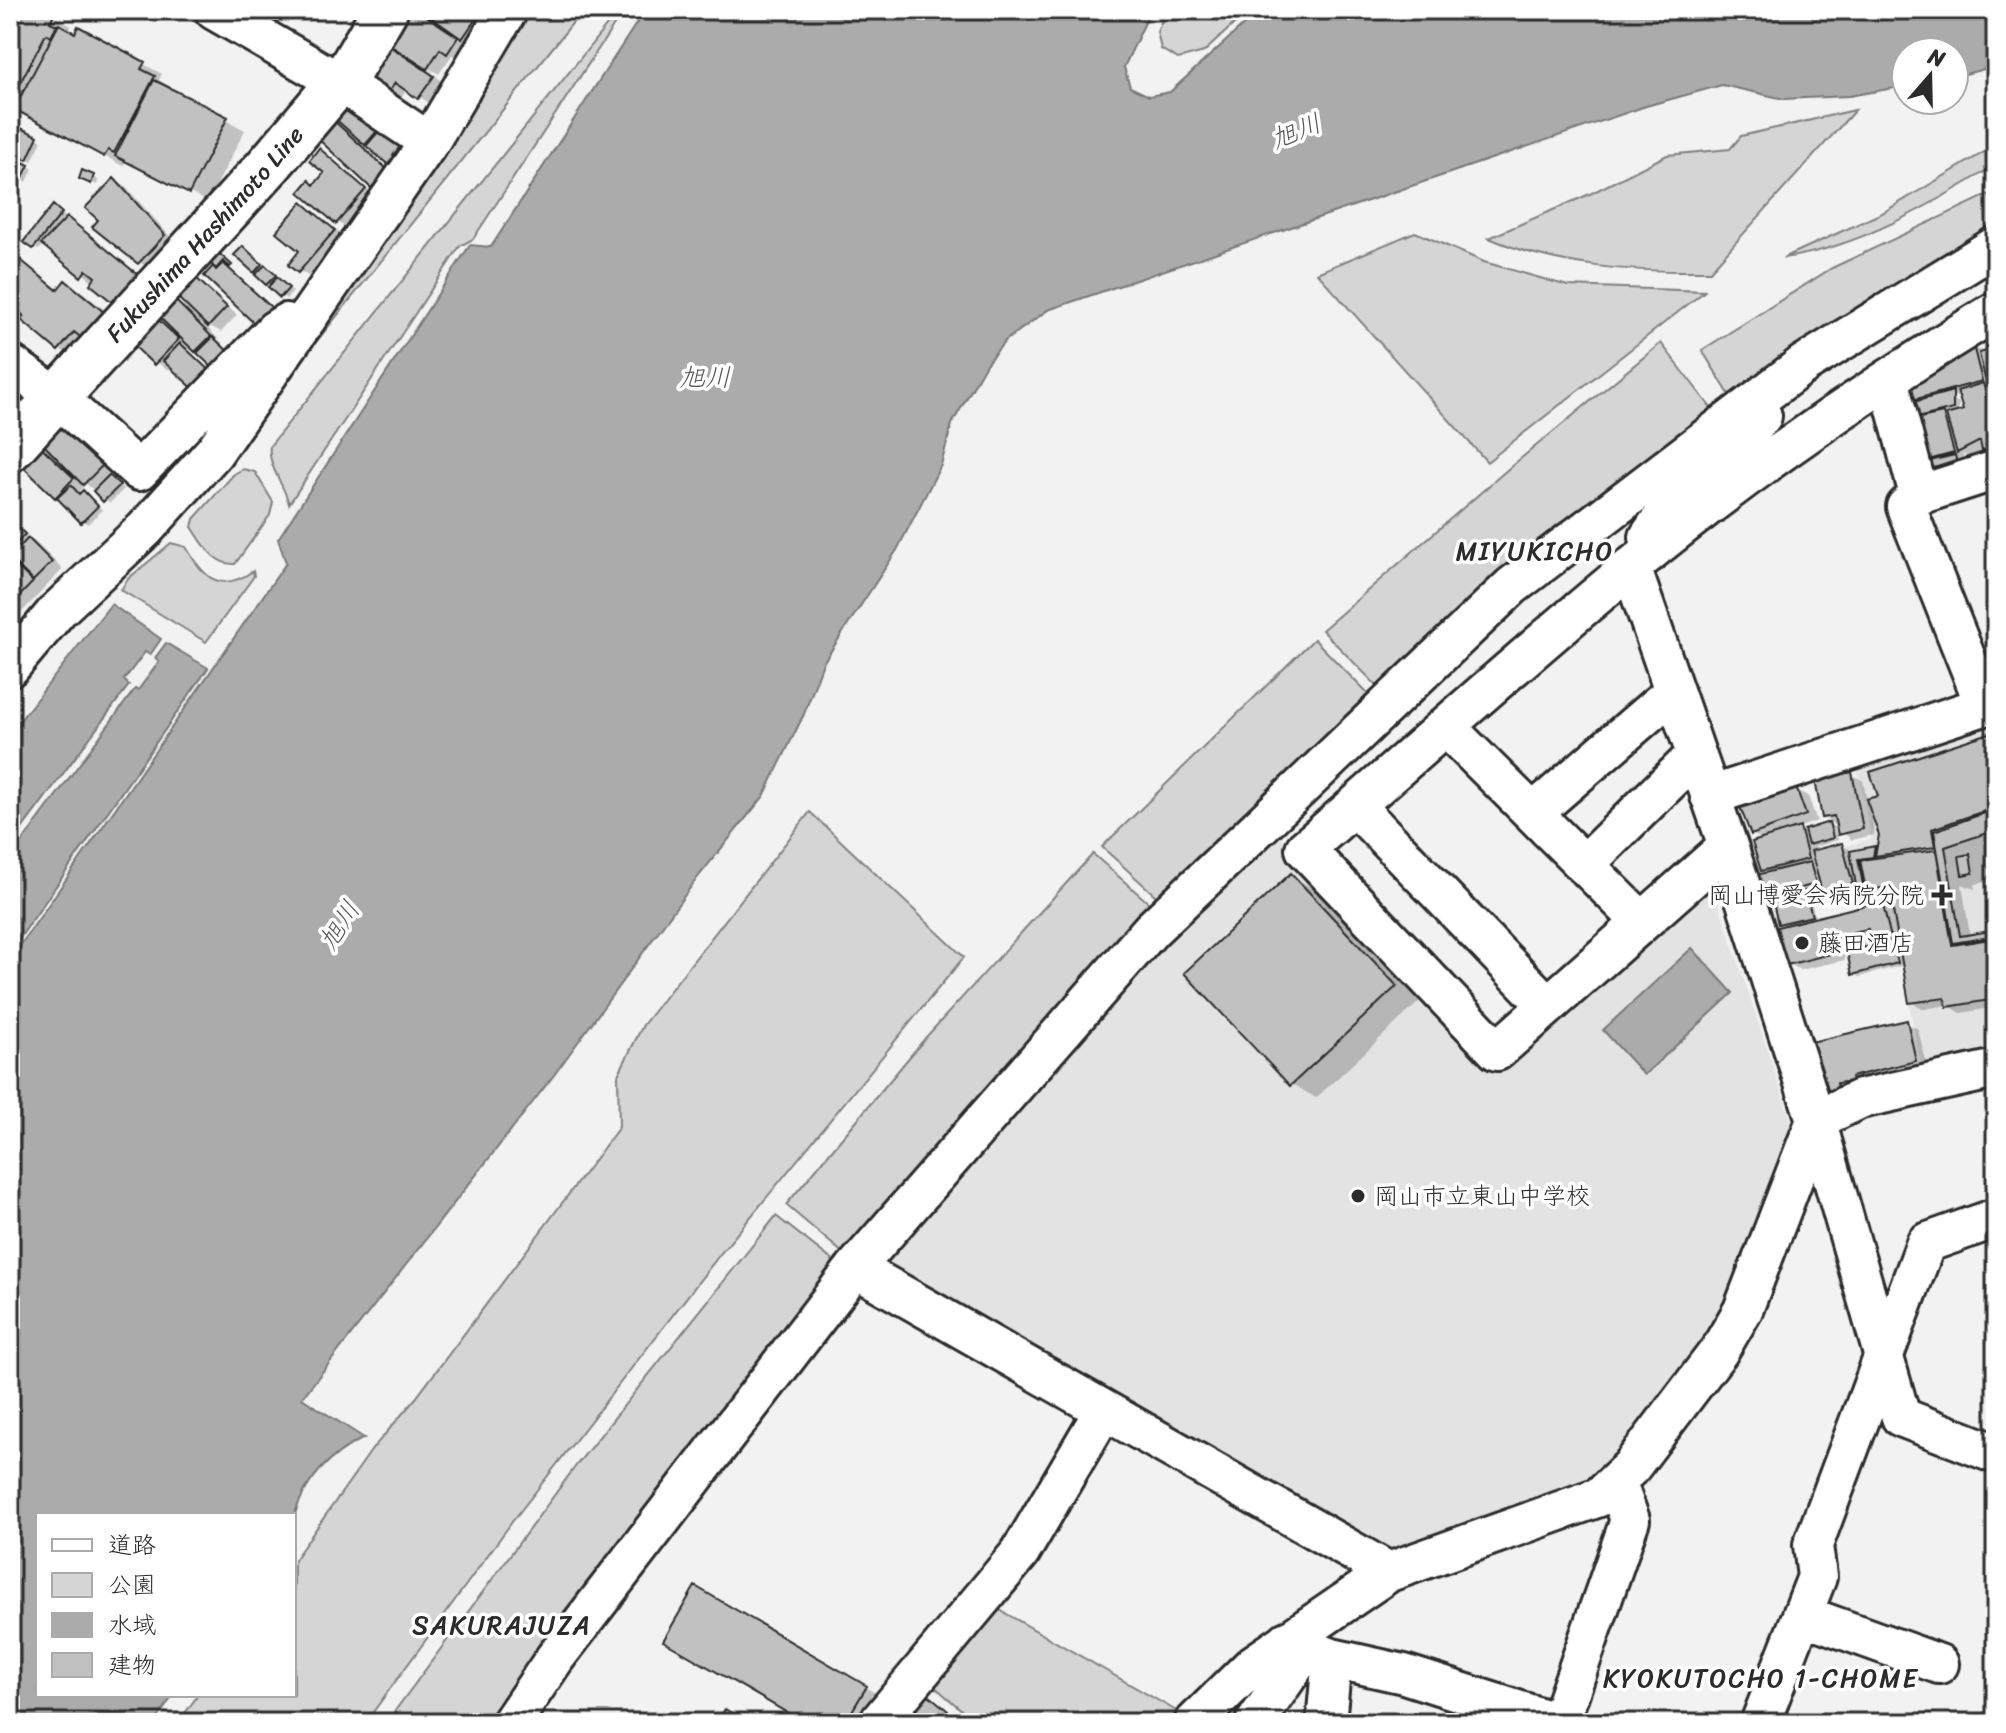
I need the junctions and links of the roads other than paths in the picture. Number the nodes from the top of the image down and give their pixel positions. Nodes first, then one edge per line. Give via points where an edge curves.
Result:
1 (214, 10) edge
2 (385, 10) edge
3 (508, 10) edge
4 (337, 83) junction
5 (429, 142) junction
6 (1996, 246) edge
7 (318, 304) junction
8 (1996, 311) edge
9 (10, 364) edge
10 (1804, 364) junction
11 (1888, 379) junction
12 (58, 398) junction
13 (10, 449) edge
14 (1996, 470) edge
15 (1919, 495) junction
16 (1631, 567) junction
17 (10, 667) edge
18 (1674, 691) junction
19 (1990, 704) edge
20 (1446, 727) junction
21 (1696, 755) junction
22 (1710, 796) junction
23 (1355, 806) junction
24 (1533, 813) junction
25 (1728, 846) junction
26 (1584, 865) junction
27 (1642, 922) junction
28 (1548, 1006) junction
29 (1996, 1069) edge
30 (1816, 1120) junction
31 (1996, 1218) edge
32 (855, 1268) junction
33 (1882, 1355) junction
34 (1104, 1410) junction
35 (1996, 1454) edge
36 (1616, 1481) junction
37 (1389, 1572) junction
38 (1803, 1615) junction
39 (1309, 1649) junction
40 (1939, 1664) dead end
41 (1469, 1709) edge
42 (511, 1723) edge
43 (878, 1723) edge
44 (1194, 1723) edge
45 (1255, 1723) edge
46 (1326, 1723) edge
47 (1558, 1723) edge
48 (1760, 1723) edge

1 - 4 street
2 - 4 main road, Fukushima Hashimoto Line
3 - 5 street
4 - 5 street
4 - 12 main road, Fukushima Hashimoto Line
5 - 7 street
6 - 10 street
7 - 12 street via 275,330 139,471
7 - 17 street via 214,452 145,529 58,610
8 - 11 street
9 - 12 street
10 - 16 street via 1735,450 1667,508
10 - 32 street via 1512,586 1168,913
11 - 15 street
11 - 16 street
12 - 13 main road, Fukushima Hashimoto Line
14 - 15 street
15 - 19 street via 1906,507
16 - 18 street
16 - 20 street
18 - 21 street
18 - 24 street
19 - 22 street
20 - 23 street
20 - 24 street
21 - 22 street
21 - 26 street
22 - 25 street
23 - 28 street
23 - 28 street via 1305,849 1497,1051
24 - 26 street
25 - 27 street
25 - 30 street
26 - 27 street
27 - 28 street
29 - 30 street via 1860,1099
30 - 33 street
30 - 36 street via 1743,1310
31 - 33 street via 1926,1243
32 - 34 street
32 - 42 street via 555,1658
33 - 35 street via 1901,1417
33 - 38 street via 1813,1545 1817,1577
34 - 37 street
34 - 43 street via 1020,1553
36 - 37 street via 1599,1497
36 - 47 street via 1630,1520
37 - 39 street
38 - 40 street
38 - 48 street
39 - 41 street via 1404,1674
39 - 44 street via 1253,1665
39 - 45 street
39 - 46 street
41 - 47 street

